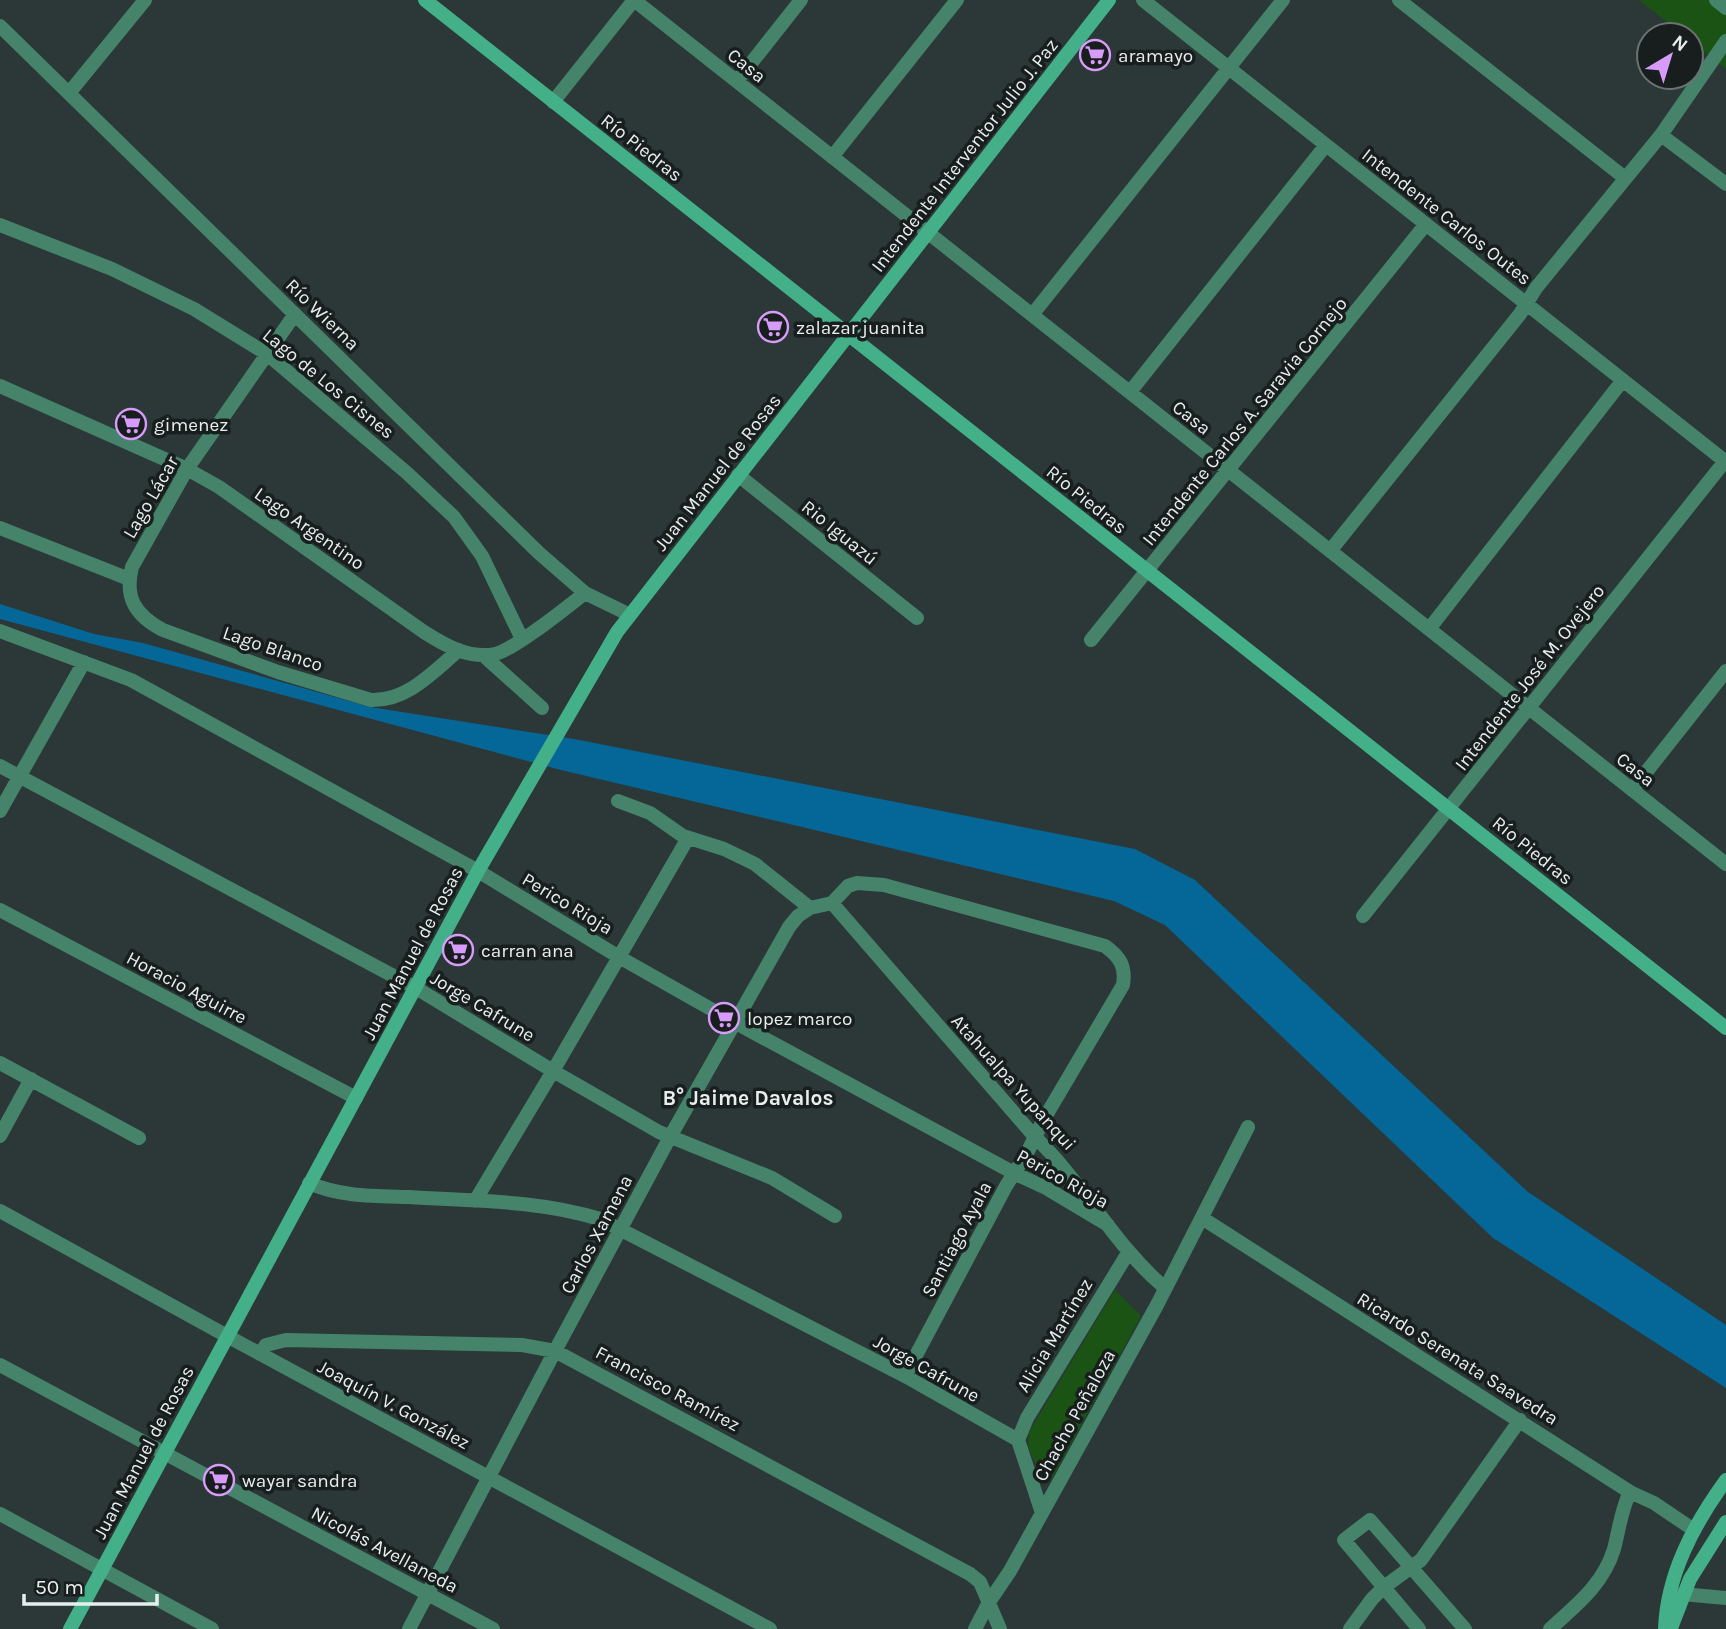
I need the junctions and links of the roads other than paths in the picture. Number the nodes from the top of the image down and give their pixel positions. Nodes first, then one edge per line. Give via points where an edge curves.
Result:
1 (145, 0) edge
2 (425, 0) edge
3 (634, 0) edge
4 (801, 0) edge
5 (957, 0) edge
6 (1109, 0) edge
7 (1143, 0) edge
8 (1283, 0) edge
9 (1399, 0) edge
10 (1716, 0) edge
11 (1726, 8) edge
12 (0, 26) edge
13 (1726, 41) edge
14 (1229, 69) junction
15 (737, 81) junction
16 (69, 93) junction
17 (553, 102) junction
18 (1661, 135) junction
19 (1326, 145) junction
20 (832, 157) junction
21 (1625, 178) junction
22 (1726, 184) edge
23 (1426, 224) junction
24 (0, 225) edge
25 (927, 232) junction
26 (1527, 303) junction
27 (295, 314) junction
28 (1032, 315) junction
29 (850, 335) junction
30 (268, 354) junction
31 (1623, 380) junction
32 (0, 386) edge
33 (1130, 392) junction
34 (1725, 462) edge
35 (187, 468) junction
36 (1228, 470) junction
37 (738, 475) junction
38 (0, 528) edge
39 (1330, 551) junction
40 (1148, 572) junction
41 (129, 579) junction
42 (585, 593) junction
43 (629, 615) junction
44 (917, 618) dead end
45 (1429, 629) junction
46 (0, 631) edge
47 (522, 639) junction
48 (1091, 640) dead end
49 (458, 650) junction
50 (483, 655) junction
51 (85, 662) junction
52 (1726, 671) edge
53 (542, 708) dead end
54 (1529, 709) junction
55 (0, 766) edge
56 (20, 777) junction
57 (1632, 790) junction
58 (618, 802) dead end
59 (1450, 808) junction
60 (0, 811) edge
61 (688, 838) junction
62 (1726, 864) edge
63 (478, 871) junction
64 (832, 904) junction
65 (810, 908) junction
66 (0, 910) edge
67 (1363, 916) dead end
68 (618, 957) junction
69 (416, 988) junction
70 (734, 1022) junction
71 (1726, 1028) edge
72 (0, 1063) edge
73 (553, 1072) junction
74 (31, 1079) junction
75 (355, 1098) junction
76 (1248, 1127) dead end
77 (0, 1136) edge
78 (670, 1137) junction
79 (139, 1138) dead end
80 (1035, 1138) junction
81 (1014, 1173) junction
82 (309, 1183) junction
83 (475, 1201) junction
84 (0, 1211) edge
85 (835, 1216) dead end
86 (1202, 1218) junction
87 (1108, 1225) junction
88 (622, 1230) junction
89 (1128, 1253) junction
90 (1165, 1287) junction
91 (227, 1336) junction
92 (555, 1350) junction
93 (260, 1354) junction
94 (0, 1365) edge
95 (905, 1376) junction
96 (1520, 1420) junction
97 (1018, 1440) junction
98 (164, 1453) junction
99 (491, 1477) junction
100 (1726, 1480) edge
101 (1630, 1492) junction
102 (1042, 1513) junction
103 (0, 1514) edge
104 (1726, 1522) edge
105 (1694, 1530) junction
106 (103, 1569) junction
107 (1412, 1569) junction
108 (1384, 1587) junction
109 (428, 1594) junction
110 (1682, 1594) junction
111 (1726, 1598) edge
112 (989, 1602) junction
113 (70, 1629) edge
114 (212, 1629) edge
115 (409, 1629) edge
116 (493, 1629) edge
117 (771, 1629) edge
118 (975, 1629) edge
119 (1000, 1629) edge
120 (1350, 1629) edge
121 (1419, 1629) edge
122 (1465, 1629) edge
123 (1550, 1629) edge
124 (1668, 1629) edge

1 - 16 street
2 - 17 street, Río Piedras
3 - 15 street, Casa
3 - 17 street
4 - 15 street
5 - 20 street
6 - 25 street, Intendente Interventor Julio J. Paz
7 - 14 street, Intendente Carlos Outes
8 - 14 street
9 - 21 street
10 - 11 street
12 - 16 street, Río Wierna
13 - 18 street
14 - 19 street, Intendente Carlos Outes
14 - 28 street
15 - 20 street, Casa
16 - 27 street, Río Wierna
17 - 29 street, Río Piedras
18 - 21 street
18 - 22 street
19 - 23 street, Intendente Carlos Outes
19 - 33 street
20 - 25 street, Casa
21 - 26 street
23 - 26 street, Intendente Carlos Outes
23 - 36 street, Intendente Carlos A. Saravia Cornejo
24 - 30 street, Lago de Los Cisnes via 113,269 194,309
25 - 28 street, Casa
25 - 29 street, Intendente Interventor Julio J. Paz
26 - 31 street, Intendente Carlos Outes
26 - 39 street
27 - 30 street, Lago Lácar
27 - 42 street, Río Wierna via 529,544
28 - 33 street, Casa
29 - 37 street, Juan Manuel de Rosas
29 - 40 street, Río Piedras
30 - 35 street, Lago Lácar
30 - 47 street, Lago de Los Cisnes via 454,517 482,556
31 - 34 street, Intendente Carlos Outes
31 - 45 street
32 - 35 street, Lago Argentino
33 - 36 street, Casa
34 - 54 street, Intendente José M. Ovejero
35 - 41 street, Lago Lácar
35 - 49 street, Lago Argentino via 424,632
36 - 39 street, Casa
36 - 40 street, Intendente Carlos A. Saravia Cornejo
37 - 43 street, Juan Manuel de Rosas
37 - 44 street, Rio Iguazú
38 - 41 street
39 - 45 street, Casa
40 - 48 street, Intendente Carlos A. Saravia Cornejo
40 - 59 street, Río Piedras
41 - 49 street, Lago Blanco via 136,611 163,630 371,700 400,696
42 - 43 street, Río Wierna
42 - 47 street
43 - 63 street, Juan Manuel de Rosas
45 - 54 street, Casa
46 - 51 street, Perico Rioja
47 - 50 street via 498,653
49 - 50 street, Lago Argentino
50 - 53 street
51 - 56 street
51 - 63 street, Perico Rioja via 131,680
52 - 57 street
54 - 57 street, Casa
54 - 59 street, Intendente José M. Ovejero
55 - 56 street, Jorge Cafrune
56 - 60 street
56 - 69 street, Jorge Cafrune
57 - 62 street, Casa
58 - 61 street via 649,813
59 - 67 street, Intendente José M. Ovejero
59 - 71 street, Río Piedras
61 - 65 street via 755,864
61 - 68 street
63 - 68 street, Perico Rioja
63 - 69 street, Juan Manuel de Rosas
64 - 65 street
64 - 80 street, Atahualpa Yupanqui
64 - 80 street, Santiago Ayala via 848,886 884,885 1105,946 1117,956 1123,964 1123,985
65 - 70 street, Carlos Xamena via 789,927
66 - 75 street, Horacio Aguirre
68 - 70 street, Perico Rioja
68 - 73 street
69 - 73 street, Jorge Cafrune
69 - 75 street, Juan Manuel de Rosas
70 - 78 street, Carlos Xamena
70 - 81 street, Perico Rioja
72 - 74 street
73 - 78 street, Jorge Cafrune
73 - 83 street
74 - 77 street
74 - 79 street
75 - 82 street, Juan Manuel de Rosas
76 - 86 street, Chacho Peñaloza
78 - 85 street, Jorge Cafrune via 772,1178
78 - 88 street, Carlos Xamena
80 - 81 street, Santiago Ayala
80 - 87 street, Atahualpa Yupanqui
81 - 87 street, Perico Rioja
81 - 95 street, Santiago Ayala
82 - 83 street, Jorge Cafrune via 343,1194
82 - 91 street, Juan Manuel de Rosas
83 - 88 street, Jorge Cafrune via 577,1212
84 - 91 street, Joaquín V. González
86 - 90 street, Chacho Peñaloza
86 - 96 street, Ricardo Serenata Saavedra
87 - 89 street, Atahualpa Yupanqui
88 - 92 street, Carlos Xamena
88 - 95 street, Jorge Cafrune
89 - 90 street, Atahualpa Yupanqui
89 - 97 street, Alicia Martínez
90 - 102 street, Chacho Peñaloza
91 - 93 street, Joaquín V. González
91 - 98 street, Juan Manuel de Rosas
92 - 93 street, Francisco Ramírez via 522,1345 286,1340 266,1345
92 - 99 street, Carlos Xamena
92 - 112 street, Francisco Ramírez via 970,1574 980,1582
93 - 99 street, Joaquín V. González
94 - 98 street, Nicolás Avellaneda
95 - 97 street, Jorge Cafrune
96 - 101 street, Ricardo Serenata Saavedra
96 - 107 street
97 - 102 street
98 - 106 street, Juan Manuel de Rosas
98 - 109 street, Nicolás Avellaneda
99 - 109 street, Carlos Xamena
99 - 117 street, Joaquín V. González
100 - 105 street
101 - 105 street, Ricardo Serenata Saavedra
101 - 123 street via 1603,1575
102 - 112 street, Chacho Peñaloza
103 - 106 street
104 - 110 street
105 - 124 street via 1667,1600
106 - 113 street, Juan Manuel de Rosas
106 - 114 street
107 - 108 street
107 - 108 street via 1370,1520 1344,1541
107 - 122 street
108 - 120 street
108 - 121 street
109 - 115 street, Carlos Xamena
109 - 116 street, Nicolás Avellaneda
110 - 111 street
110 - 124 street
112 - 118 street, Chacho Peñaloza
112 - 119 street, Francisco Ramírez

